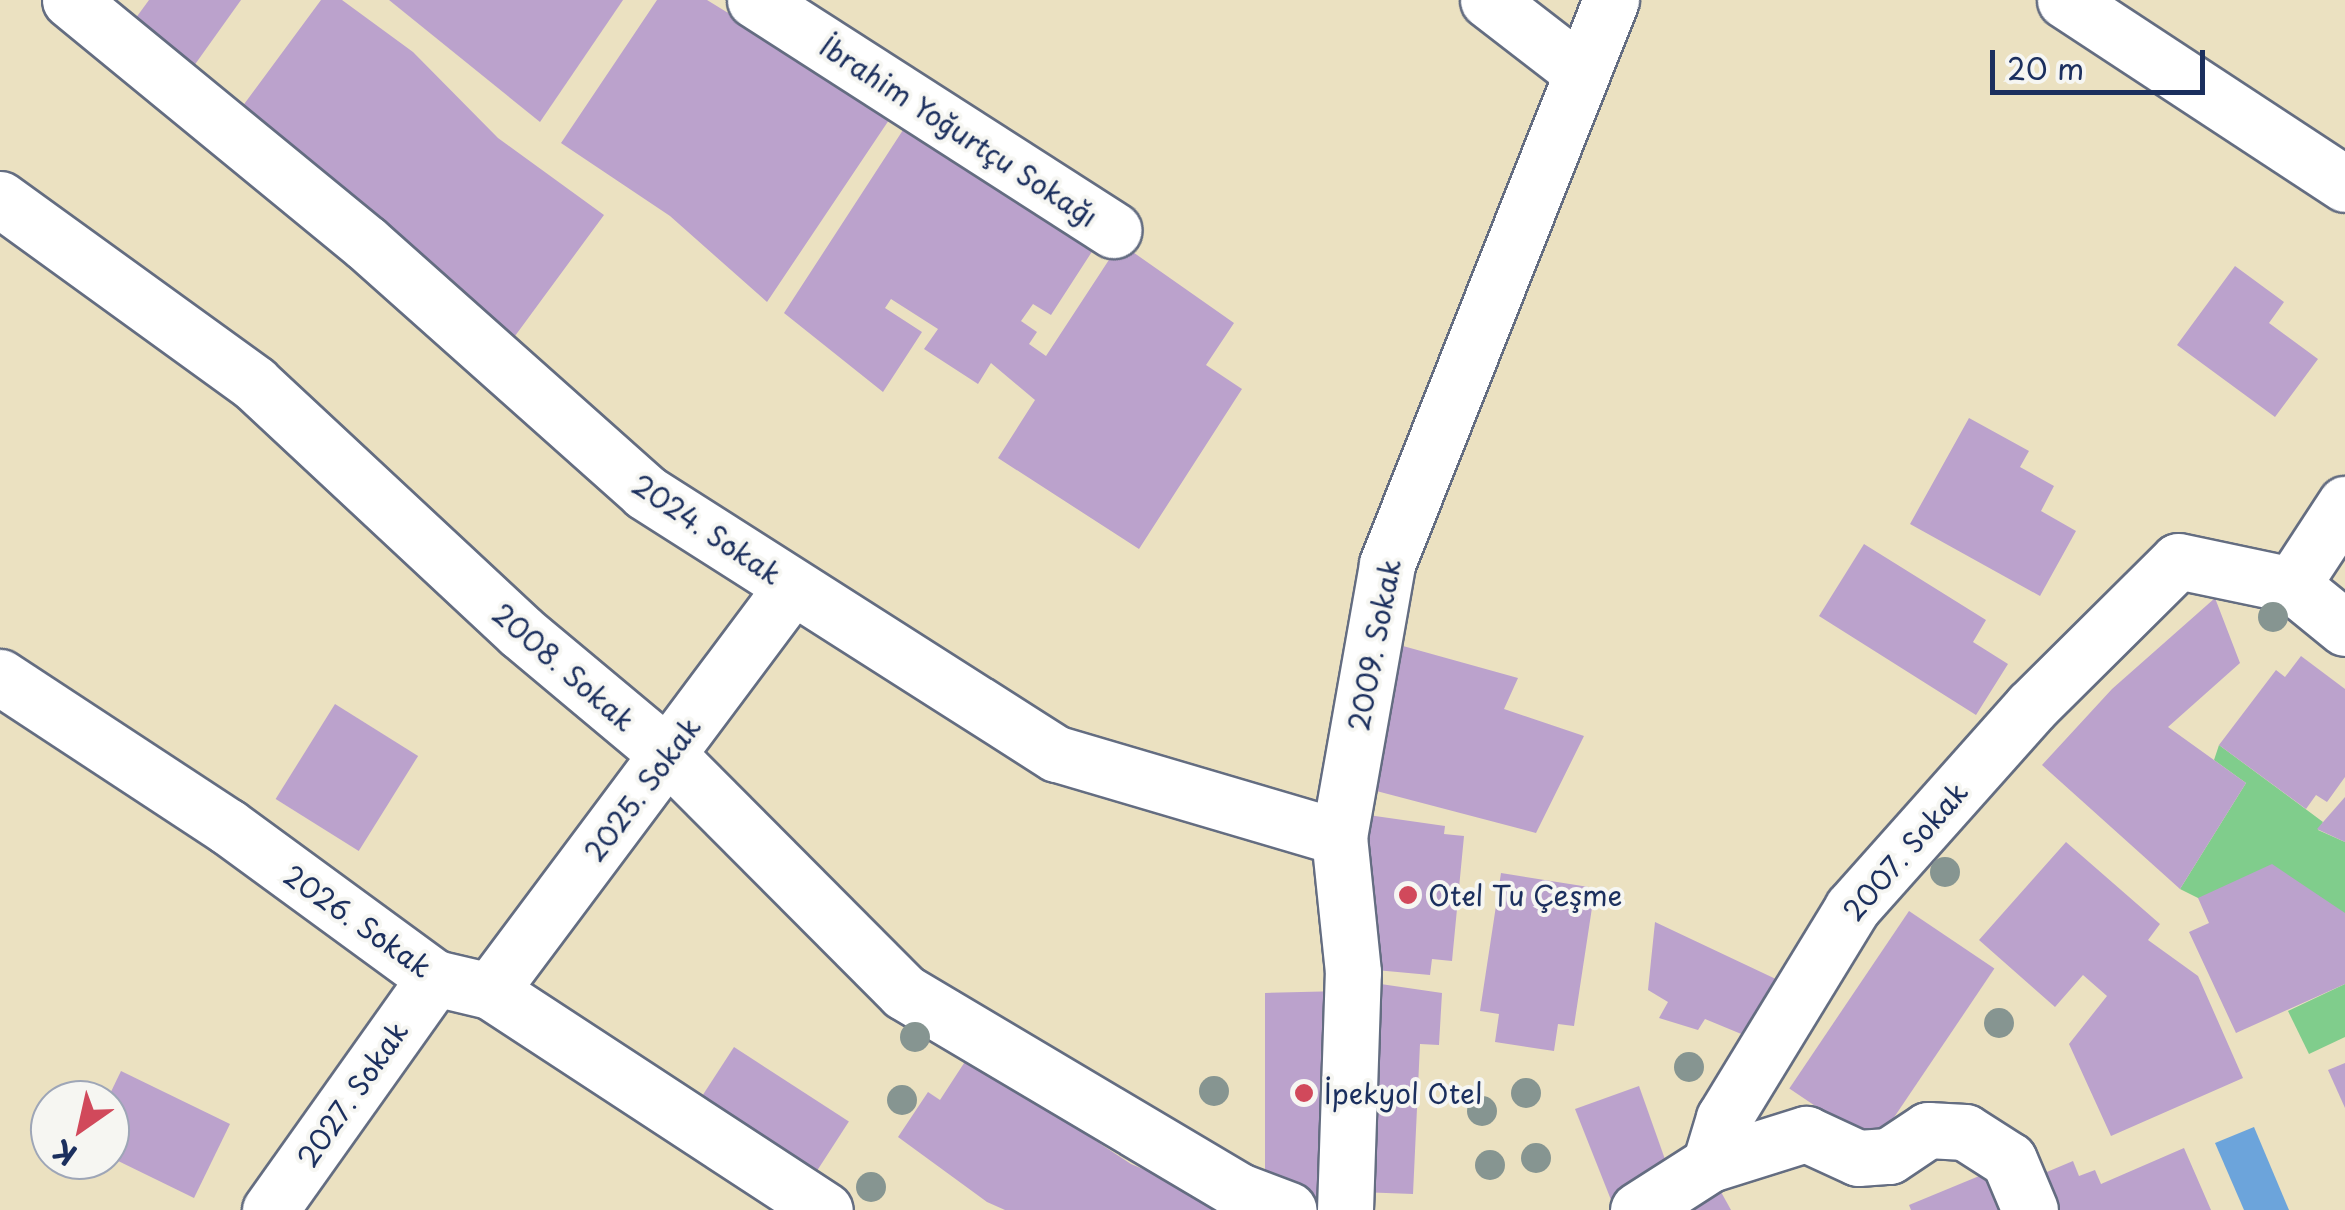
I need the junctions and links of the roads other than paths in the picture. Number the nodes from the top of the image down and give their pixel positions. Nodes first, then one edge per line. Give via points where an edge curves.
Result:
1 (70, 0) edge
2 (754, 0) edge
3 (1488, 0) edge
4 (1610, 0) edge
5 (2064, 0) edge
6 (1580, 72) junction
7 (2345, 184) edge
8 (0, 199) edge
9 (1113, 230) dead end
10 (2345, 504) edge
11 (2292, 585) junction
12 (792, 587) junction
13 (2345, 628) edge
14 (0, 677) edge
15 (668, 755) junction
16 (1338, 836) junction
17 (434, 978) junction
18 (490, 991) junction
19 (1710, 1164) junction
20 (270, 1210) edge
21 (825, 1210) edge
22 (1289, 1210) edge
23 (1345, 1210) edge
24 (1638, 1210) edge
25 (2030, 1210) edge

1 - 12 street, 2024. Sokak via 366,243 645,492
2 - 9 street, İbrahim Yoğurtçu Sokağı
3 - 6 street
4 - 6 street, 2009. Sokak
5 - 7 street
6 - 16 street, 2009. Sokak via 1387,564
8 - 15 street, 2008. Sokak via 254,383 521,632
10 - 11 street
11 - 13 street
11 - 19 street, 2007. Sokak via 2178,562 2031,708 1852,908 1724,1118
12 - 15 street, 2025. Sokak
12 - 16 street, 2024. Sokak via 1057,754
14 - 17 street, 2026. Sokak via 227,826
15 - 18 street, 2025. Sokak
15 - 22 street, 2008. Sokak via 904,992 1239,1191
16 - 23 street, 2009. Sokak via 1353,972
17 - 18 street, 2026. Sokak
17 - 20 street, 2027. Sokak
18 - 21 street, 2026. Sokak
19 - 24 street
19 - 25 street via 1806,1134 1858,1158 1889,1156 1928,1130 1965,1132 2009,1160

